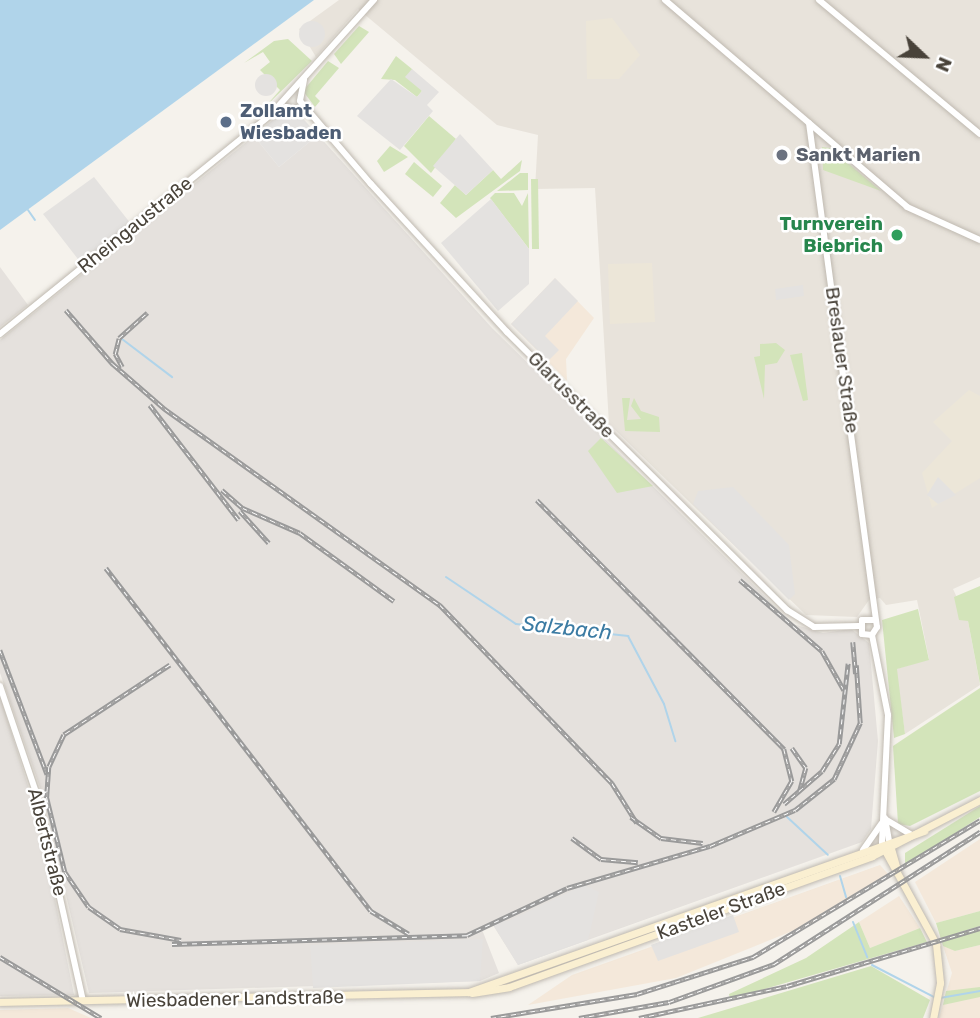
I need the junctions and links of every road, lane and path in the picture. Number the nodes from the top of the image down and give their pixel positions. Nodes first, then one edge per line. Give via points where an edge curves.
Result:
1 (374, 0) edge
2 (665, 0) edge
3 (819, 0) edge
4 (296, 98) junction
5 (284, 104) junction
6 (809, 123) junction
7 (980, 134) edge
8 (980, 240) edge
9 (0, 334) edge
10 (873, 597) junction
11 (867, 618) junction
12 (875, 621) junction
13 (859, 626) junction
14 (872, 635) junction
15 (0, 686) edge
16 (980, 800) edge
17 (884, 818) junction
18 (924, 831) junction
19 (910, 834) junction
20 (886, 846) junction
21 (865, 854) junction
22 (895, 869) junction
23 (515, 980) joint
24 (83, 1001) junction
25 (0, 1002) edge
26 (933, 1018) edge

1 - 4 street, Rheingaustraße via 304,80
2 - 6 street
3 - 7 street
4 - 5 street, Rheingaustraße
4 - 5 street
4 - 13 street, Glarusstraße via 498,322 787,610 814,627
5 - 9 street, Rheingaustraße
6 - 8 street via 930,220
6 - 10 street, Breslauer Straße
10 - 11 street, Breslauer Straße
10 - 12 street, Breslauer Straße
11 - 12 street
11 - 13 street
12 - 14 street, Breslauer Straße
13 - 14 street
14 - 17 street via 888,715
15 - 24 street, Albertstraße via 37,795
16 - 18 main road, Kasteler Straße
17 - 19 street
17 - 20 street
17 - 21 street
18 - 19 main road, Kasteler Straße
18 - 20 main road, Kasteler Straße
19 - 20 main road, Kasteler Straße
20 - 21 main road, Kasteler Straße
20 - 22 main road
21 - 22 main road
21 - 23 main road, Kasteler Straße
22 - 26 main road via 933,936 940,991
23 - 24 main road, Wiesbadener Landstraße via 469,992
24 - 25 main road, Wiesbadener Landstraße

